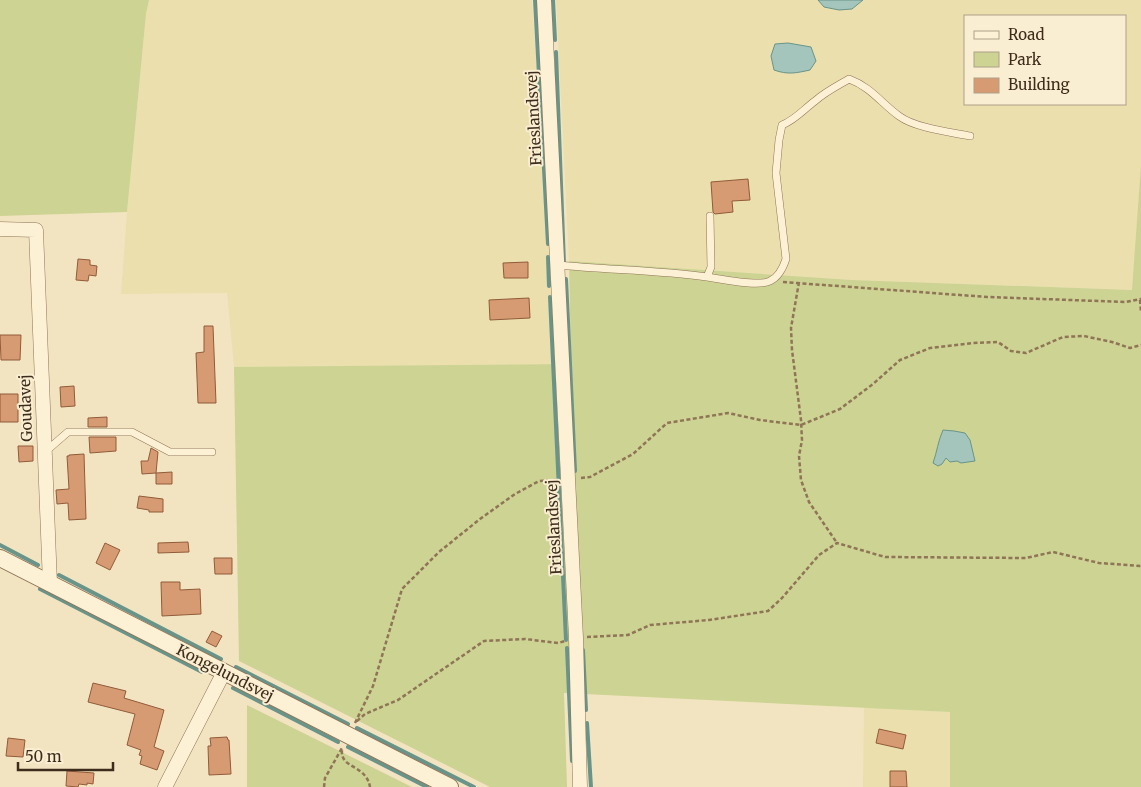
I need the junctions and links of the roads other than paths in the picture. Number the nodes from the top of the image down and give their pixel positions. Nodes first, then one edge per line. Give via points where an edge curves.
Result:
1 (544, 0) edge
2 (970, 136) dead end
3 (710, 216) dead end
4 (0, 229) edge
5 (558, 265) junction
6 (707, 277) junction
7 (44, 452) junction
8 (212, 452) dead end
9 (0, 558) edge
10 (50, 584) junction
11 (224, 672) junction
12 (165, 787) edge
13 (450, 787) edge
14 (580, 787) edge

1 - 5 street, Frieslandsvej
2 - 6 lane via 916,125 900,117 873,93 850,79 835,87 782,126 776,173 786,259 782,271 770,282 756,284
3 - 6 lane via 711,267
4 - 7 street, Goudavej via 36,230
5 - 6 lane
5 - 14 street, Frieslandsvej
7 - 8 lane via 68,432 132,432 170,452
7 - 10 street, Goudavej
9 - 10 street, Kongelundsvej
10 - 11 street, Kongelundsvej
11 - 12 street
11 - 13 street, Kongelundsvej

